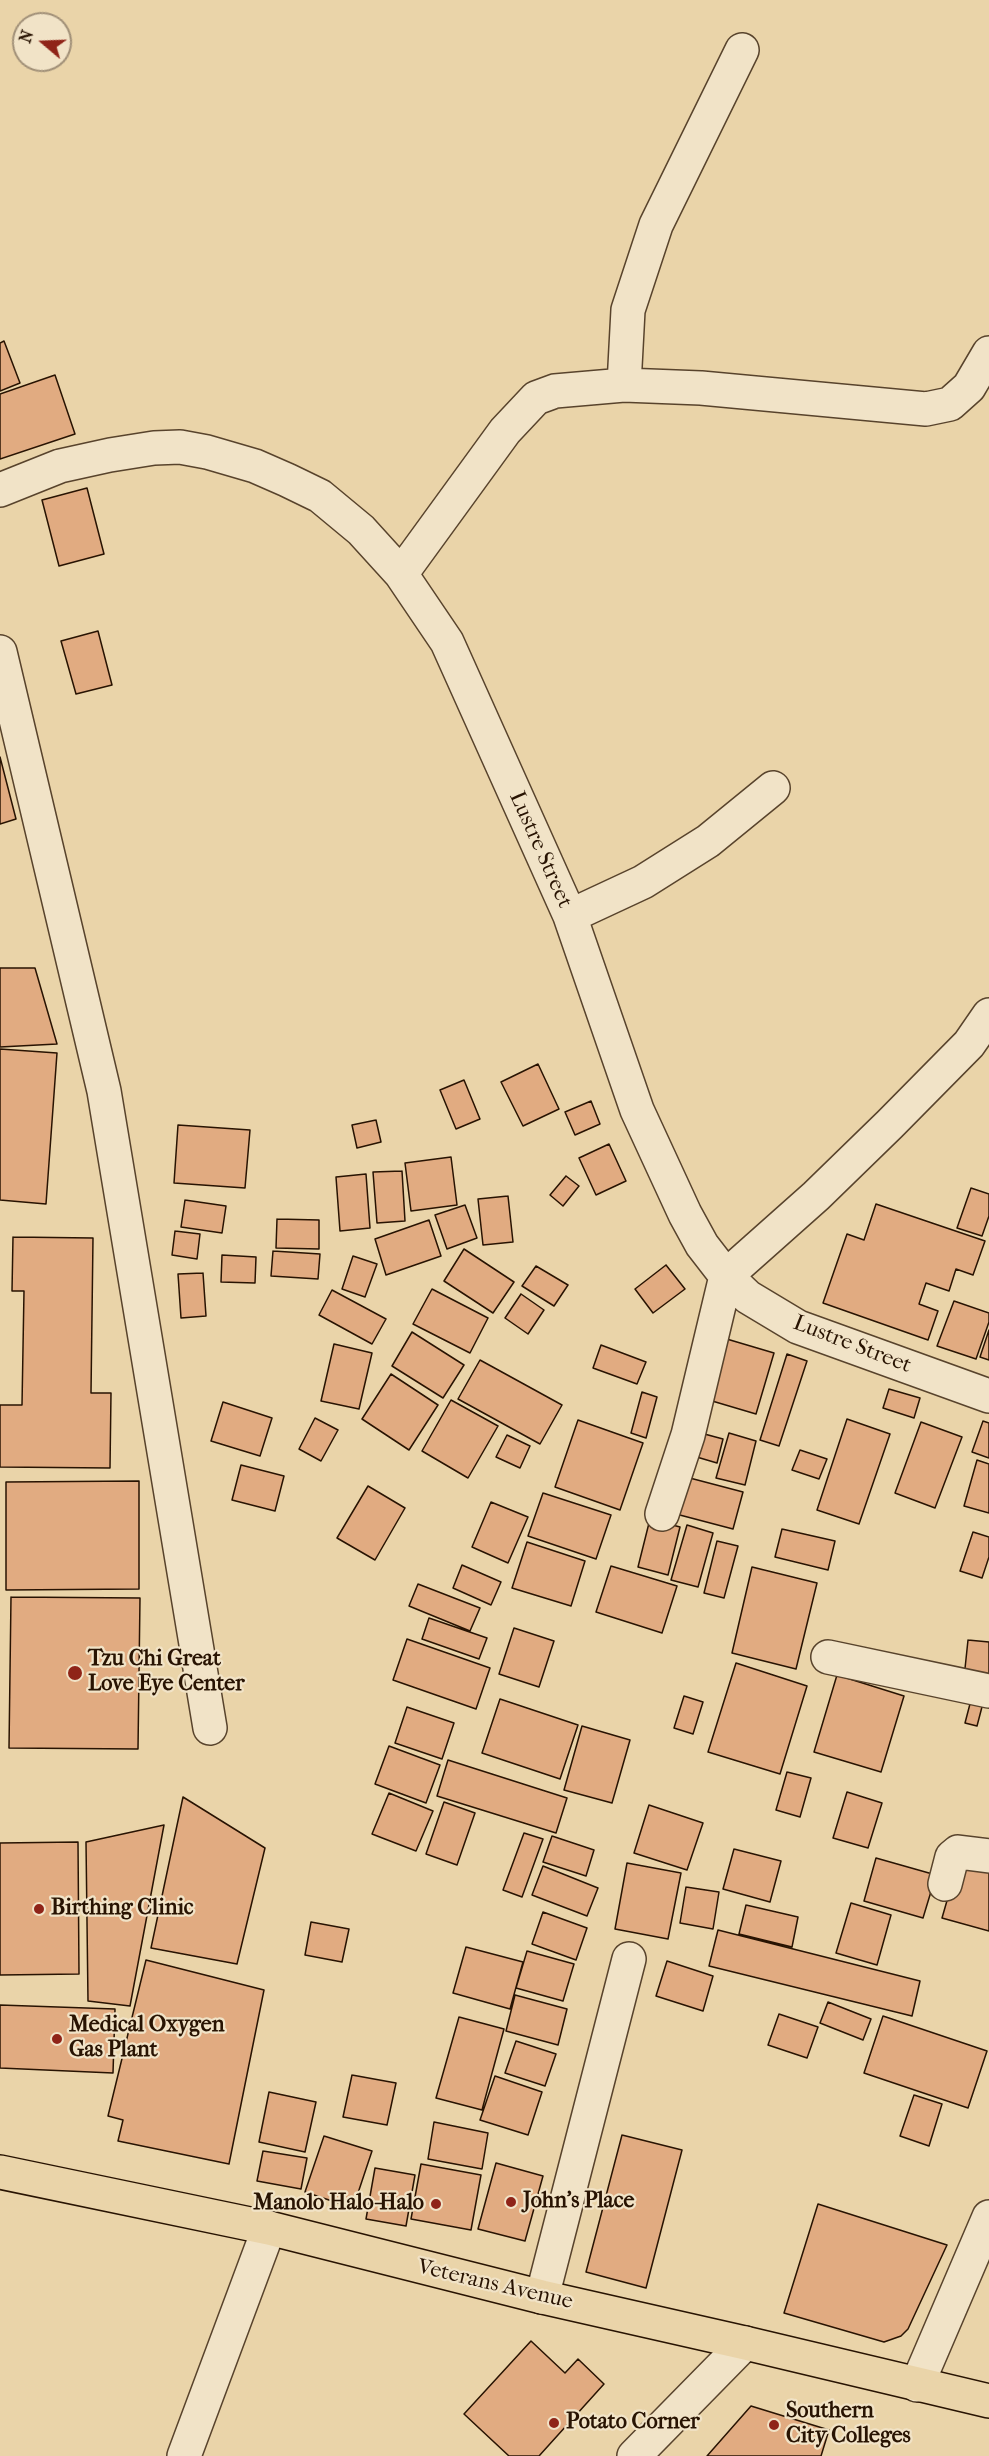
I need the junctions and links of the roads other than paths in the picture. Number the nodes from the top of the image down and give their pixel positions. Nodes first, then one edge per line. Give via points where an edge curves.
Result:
1 (742, 50) dead end
2 (989, 352) edge
3 (624, 385) junction
4 (0, 490) edge
5 (401, 573) junction
6 (0, 652) edge
7 (773, 788) dead end
8 (570, 916) junction
9 (989, 1015) edge
10 (726, 1276) junction
11 (989, 1396) edge
12 (662, 1514) dead end
13 (828, 1656) dead end
14 (989, 1691) edge
15 (210, 1728) dead end
16 (989, 1857) edge
17 (945, 1884) dead end
18 (629, 1959) dead end
19 (0, 2172) edge
20 (989, 2217) edge
21 (269, 2228) junction
22 (542, 2297) junction
23 (745, 2343) junction
24 (917, 2385) junction
25 (989, 2402) edge
26 (184, 2456) edge
27 (634, 2456) edge

1 - 3 street via 656,225 628,310
2 - 3 street via 969,387 950,404 926,409 700,388
3 - 5 street via 555,391 536,398 505,431
4 - 5 street, Lustre Street via 60,466 110,455 180,447 207,452 255,466 320,496 361,530
5 - 8 street, Lustre Street via 447,642
6 - 15 street via 104,1091
7 - 8 street via 708,841 643,882
8 - 10 street, Lustre Street via 637,1110 685,1214
9 - 10 street via 969,1044 906,1108
10 - 11 street, Lustre Street via 748,1297 806,1331
10 - 12 street via 688,1435
13 - 14 street
16 - 17 street via 958,1852 952,1857
18 - 22 street
19 - 21 main road, Veterans Avenue
20 - 24 street
21 - 22 main road, Veterans Avenue
21 - 26 street
22 - 23 main road, Veterans Avenue
23 - 24 main road, Veterans Avenue
23 - 27 street
24 - 25 main road, Veterans Avenue

